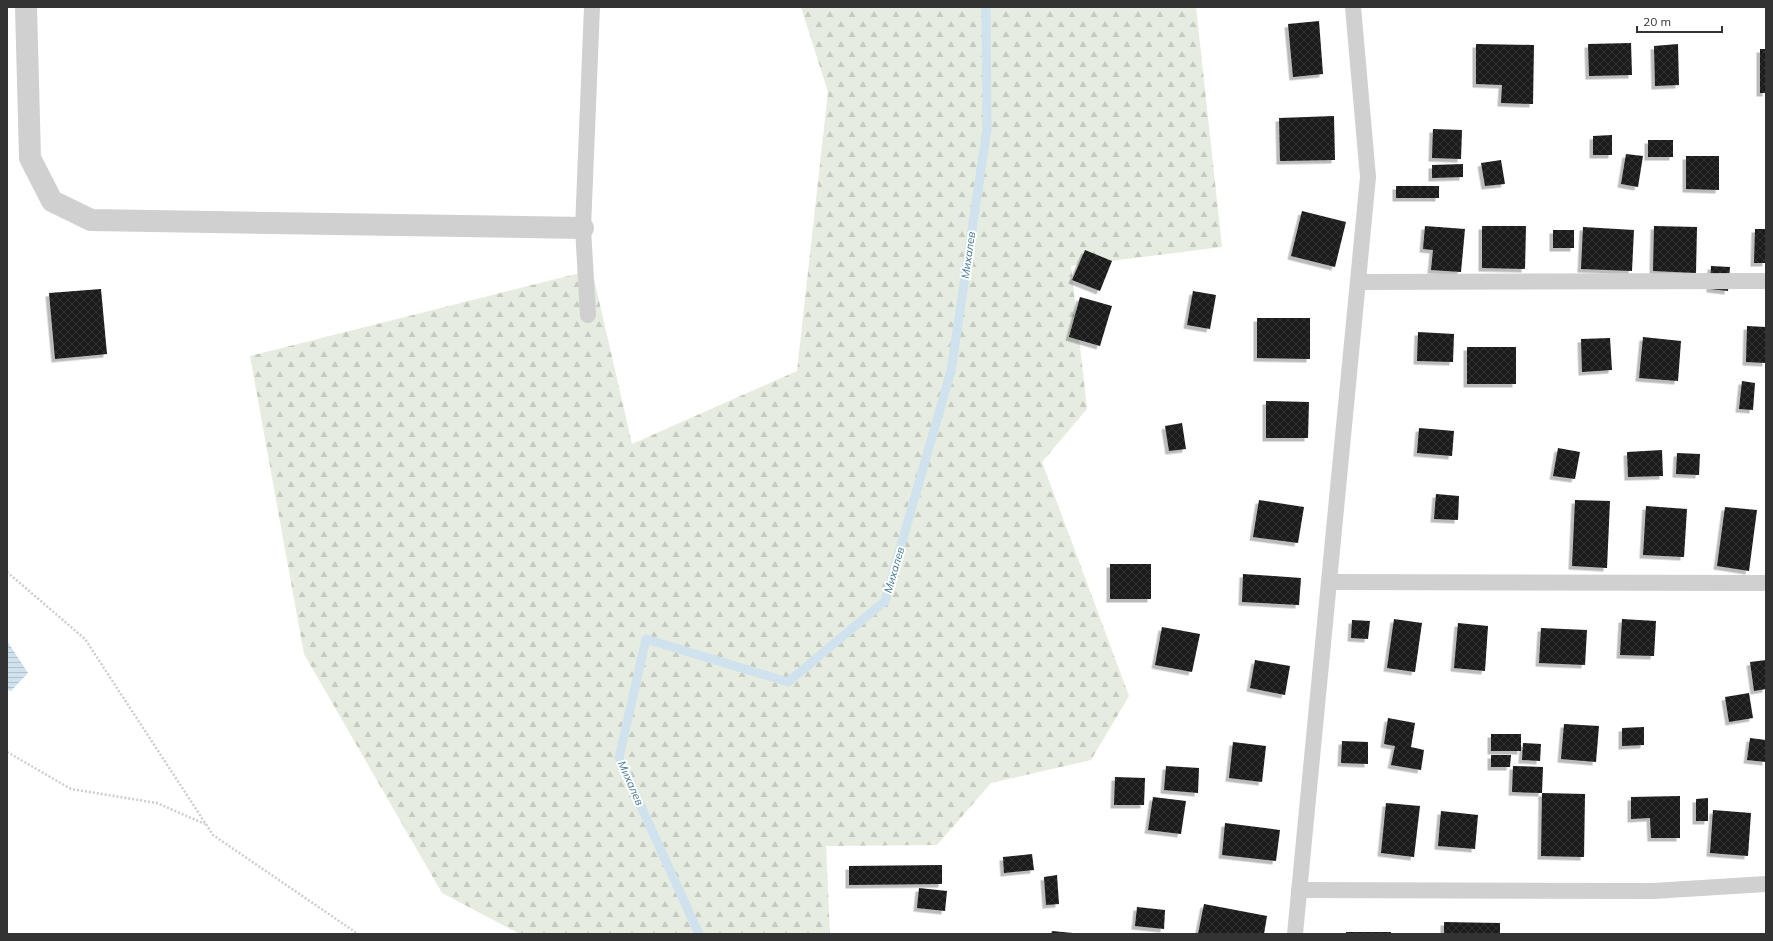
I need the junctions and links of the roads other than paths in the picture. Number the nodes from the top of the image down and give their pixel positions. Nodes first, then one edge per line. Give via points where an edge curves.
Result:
1 (26, 7) edge
2 (592, 7) edge
3 (1353, 7) edge
4 (583, 228) junction
5 (1766, 281) edge
6 (1358, 282) junction
7 (588, 315) dead end
8 (1329, 582) junction
9 (1766, 583) edge
10 (1766, 884) edge
11 (1299, 890) junction
12 (1295, 934) edge

1 - 4 street via 30,158 52,201 91,220
2 - 4 lane
3 - 6 lane via 1368,177
4 - 7 lane
5 - 6 lane
6 - 8 lane
8 - 9 lane
8 - 11 lane
10 - 11 lane via 1653,891
11 - 12 lane

